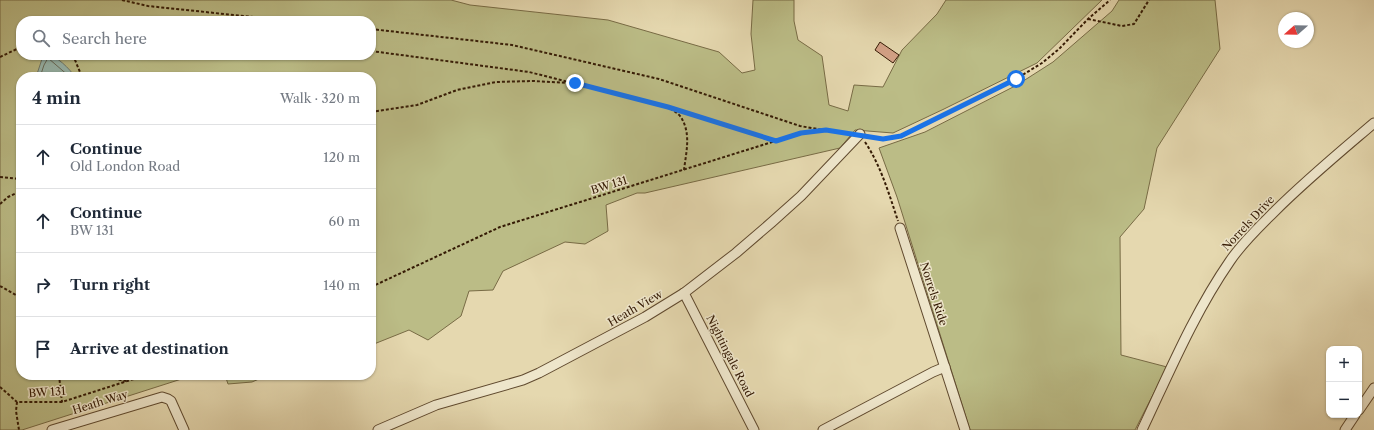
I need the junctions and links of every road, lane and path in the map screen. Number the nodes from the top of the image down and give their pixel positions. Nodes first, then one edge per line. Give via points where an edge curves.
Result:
1 (122, 0) edge
2 (1110, 0) edge
3 (1149, 0) edge
4 (243, 16) edge
5 (1088, 19) junction
6 (376, 31) edge
7 (16, 49) edge
8 (376, 52) edge
9 (0, 57) edge
10 (75, 60) edge
11 (80, 72) edge
12 (575, 83) junction
13 (668, 107) junction
14 (376, 111) edge
15 (1374, 123) edge
16 (826, 130) junction
17 (860, 134) junction
18 (776, 141) junction
19 (684, 170) junction
20 (0, 177) edge
21 (16, 179) edge
22 (16, 194) edge
23 (0, 204) edge
24 (900, 228) joint
25 (376, 285) edge
26 (0, 286) edge
27 (684, 293) junction
28 (16, 295) edge
29 (945, 367) junction
30 (60, 380) edge
31 (122, 380) edge
32 (130, 380) edge
33 (127, 381) junction
34 (0, 387) edge
35 (1374, 388) edge
36 (17, 402) junction
37 (62, 402) junction
38 (1362, 406) edge
39 (1353, 418) edge
40 (19, 430) edge
41 (52, 430) edge
42 (184, 430) edge
43 (378, 430) edge
44 (754, 430) edge
45 (823, 430) edge
46 (965, 430) edge
47 (1142, 430) edge
48 (1345, 430) edge

1 - 4 path via 148,6
2 - 5 path, BW 131
3 - 5 path via 1134,24 1122,26
5 - 17 path, BW 131 via 1059,49 1016,79 901,136 883,139
6 - 16 path via 512,45 659,79 800,126
7 - 9 path
8 - 12 path via 529,72
10 - 11 path
12 - 13 path
12 - 14 path via 496,82 458,90 416,105
13 - 18 path
13 - 19 path via 682,118 688,134
15 - 47 street, Norrels Drive via 1297,189 1255,230 1230,260 1207,297
16 - 17 path, BW 131
16 - 18 path, BW 131 via 801,133
17 - 24 path via 882,173
17 - 27 street, Heath View via 801,196 736,253
18 - 19 path, BW 131
19 - 25 path, BW 131 via 500,227
20 - 21 path
22 - 23 path
24 - 29 street, Norrels Ride
26 - 28 path
27 - 43 street, Heath View via 539,374 436,405
27 - 44 street, Nightingale Road
29 - 45 street
29 - 46 street, Norrels Ride
30 - 37 path
31 - 33 path
32 - 33 path, BW 131
33 - 37 path, BW 131
34 - 36 path, BW 131
35 - 38 street
36 - 37 path, BW 131
36 - 40 path
39 - 48 street
41 - 42 street, Heath Way via 162,397 171,402

